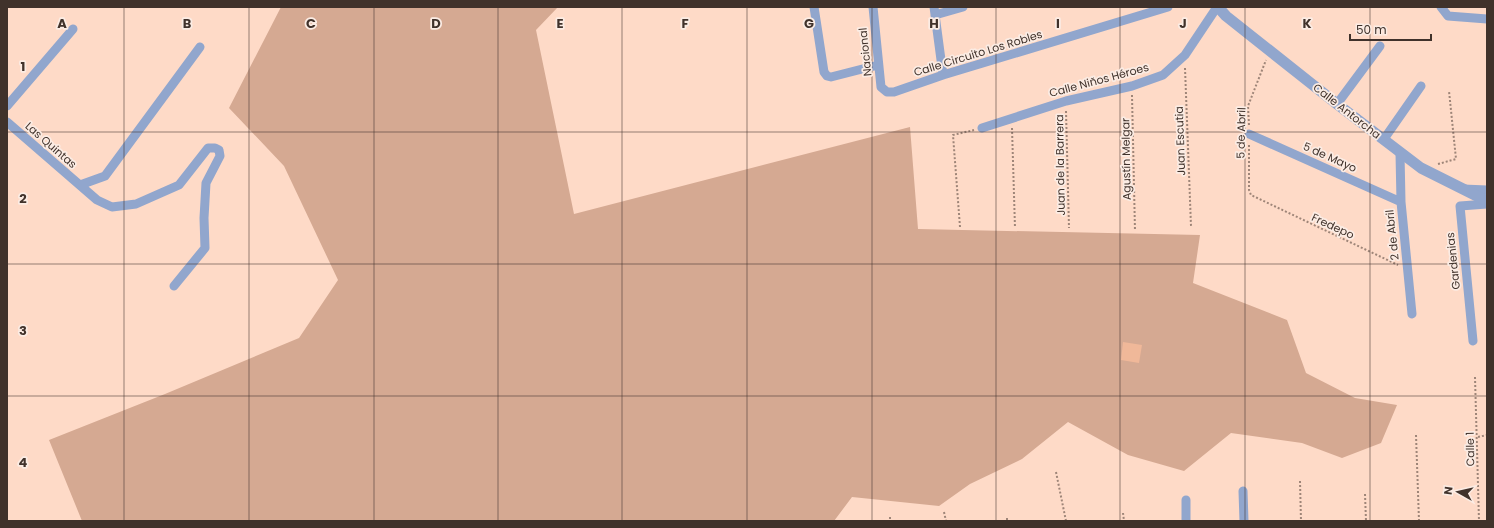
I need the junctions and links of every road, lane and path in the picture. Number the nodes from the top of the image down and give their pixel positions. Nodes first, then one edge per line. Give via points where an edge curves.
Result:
1 (814, 7) edge
2 (873, 7) edge
3 (963, 7) edge
4 (1168, 7) edge
5 (1217, 7) edge
6 (1442, 8) edge
7 (934, 11) edge
8 (1487, 19) edge
9 (73, 29) dead end
10 (1380, 46) dead end
11 (200, 47) dead end
12 (1270, 50) junction
13 (1185, 56) junction
14 (878, 65) junction
15 (943, 75) junction
16 (1132, 86) junction
17 (1421, 86) dead end
18 (1449, 91) dead end
19 (887, 92) joint
20 (1066, 101) junction
21 (1337, 104) junction
22 (7, 106) edge
23 (1012, 119) junction
24 (7, 122) edge
25 (982, 128) joint
26 (1249, 134) junction
27 (1384, 139) junction
28 (1400, 153) junction
29 (1421, 168) junction
30 (80, 185) junction
31 (1462, 189) junction
32 (1487, 190) edge
33 (1251, 195) joint
34 (1401, 202) junction
35 (1487, 202) edge
36 (1191, 226) dead end
37 (960, 227) dead end
38 (1015, 228) dead end
39 (1069, 228) dead end
40 (1135, 231) dead end
41 (1408, 270) junction
42 (174, 286) dead end
43 (1412, 314) dead end
44 (1473, 341) dead end
45 (1475, 377) dead end
46 (1416, 435) dead end
47 (1487, 435) edge
48 (1478, 437) junction
49 (1056, 472) dead end
50 (1300, 481) dead end
51 (1243, 491) dead end
52 (1365, 494) dead end
53 (1186, 500) dead end
54 (944, 512) dead end
55 (1123, 513) dead end
56 (890, 517) dead end
57 (890, 521) edge
58 (946, 521) edge
59 (1066, 521) edge
60 (1124, 521) edge
61 (1186, 521) edge
62 (1244, 521) edge
63 (1301, 521) edge
64 (1366, 521) edge
65 (1419, 521) edge
66 (1479, 521) edge

1 - 14 street via 824,72 828,76
2 - 14 street, Nacional
3 - 7 street
4 - 15 street, Calle Circuito Los Robles
5 - 12 street, Calle Antorcha
5 - 13 street, Calle Niños Héroes
6 - 8 street via 1448,16
7 - 15 street
9 - 22 street
10 - 21 street
11 - 30 street via 105,176
12 - 21 street, Calle Antorcha
12 - 26 path, 5 de Abril via 1248,106
13 - 16 street, Calle Niños Héroes via 1163,75
13 - 36 path, Juan Escutia
14 - 19 street, Nacional via 881,87
15 - 19 street, Calle Circuito Los Robles via 894,92
16 - 20 street, Calle Niños Héroes
16 - 40 path, Agustín Melgar
17 - 27 street
18 - 29 path via 1456,159
20 - 23 street, Calle Niños Héroes
20 - 39 path, Juan de la Barrera
21 - 27 street, Calle Antorcha
23 - 25 street, Calle Niños Héroes
23 - 38 path
24 - 30 street, Las Quintas
25 - 37 path via 953,135
26 - 33 path, 5 de Abril
26 - 34 street, 5 de Mayo
27 - 28 street, Calle Antorcha
28 - 29 street, Calle Antorcha
28 - 34 street, 2 de Abril
29 - 31 street, Calle Antorcha
30 - 42 street, Las Quintas via 97,200 112,207 136,204 179,185 208,148 219,150 220,156 206,183 205,248
31 - 32 street
31 - 35 street, Calle Antorcha
33 - 41 path, Fredepo
34 - 41 street, 2 de Abril
35 - 44 street, Gardenias via 1460,206
41 - 43 street, 2 de Abril
45 - 48 path, Calle 1
46 - 65 path
47 - 48 path
48 - 66 path, Calle 1
49 - 59 path
50 - 63 path
51 - 62 street
52 - 64 path
53 - 61 street
54 - 58 path
55 - 60 path
56 - 57 path

